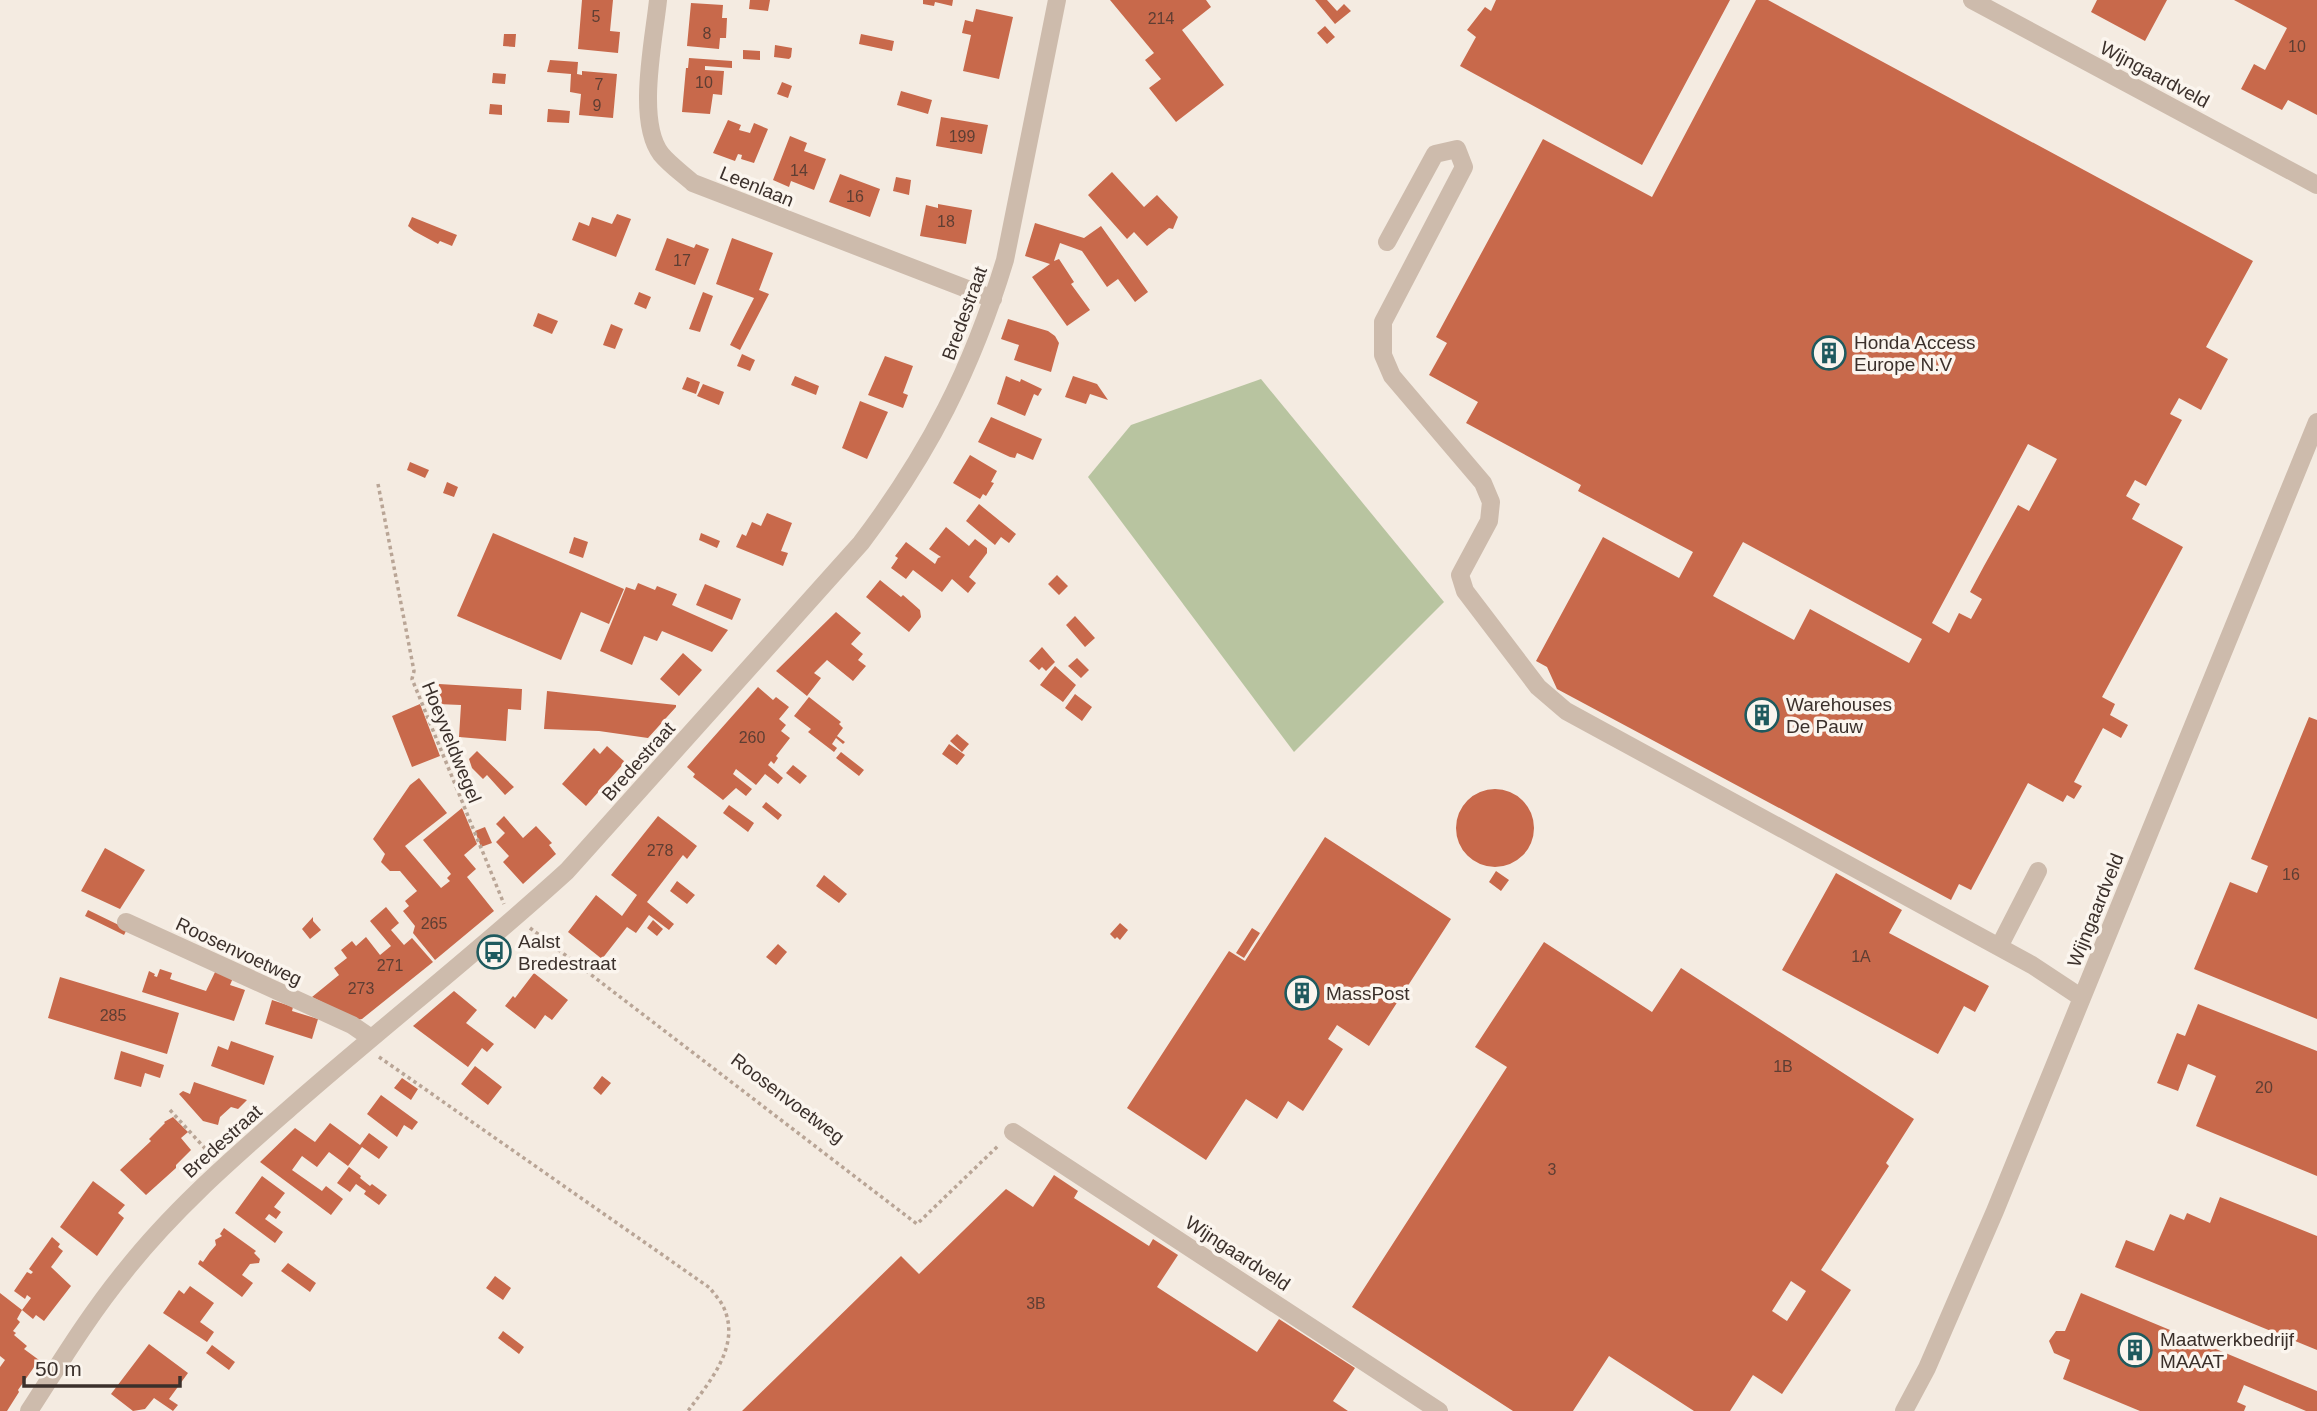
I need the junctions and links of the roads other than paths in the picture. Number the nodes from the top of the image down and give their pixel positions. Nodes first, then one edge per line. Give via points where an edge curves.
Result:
1 (657, 0) edge
2 (1057, 0) edge
3 (1972, 0) edge
4 (2317, 185) edge
5 (1387, 242) dead end
6 (993, 299) junction
7 (2317, 422) edge
8 (2038, 872) dead end
9 (126, 922) dead end
10 (1999, 947) junction
11 (2082, 998) junction
12 (367, 1042) junction
13 (1013, 1132) road end
14 (30, 1411) edge
15 (1439, 1411) edge
16 (1904, 1411) edge

1 - 6 street, Leenlaan via 649,126 661,153 693,183
2 - 6 street, Bredestraat via 1005,260
3 - 4 street, Wijngaardveld
5 - 10 street via 1435,154 1457,149 1464,167 1383,322 1383,355 1392,376 1483,483 1491,502 1489,521 1460,575 1465,591 1538,687 1566,711
6 - 12 street, Bredestraat via 941,422 861,543 567,871
7 - 11 street, Wijngaardveld
8 - 10 street
9 - 12 street, Roosenvoetweg via 352,1025
10 - 11 street
11 - 16 street, Wijngaardveld via 1995,1211
12 - 14 street, Bredestraat via 222,1167 125,1270
13 - 15 street, Wijngaardveld

